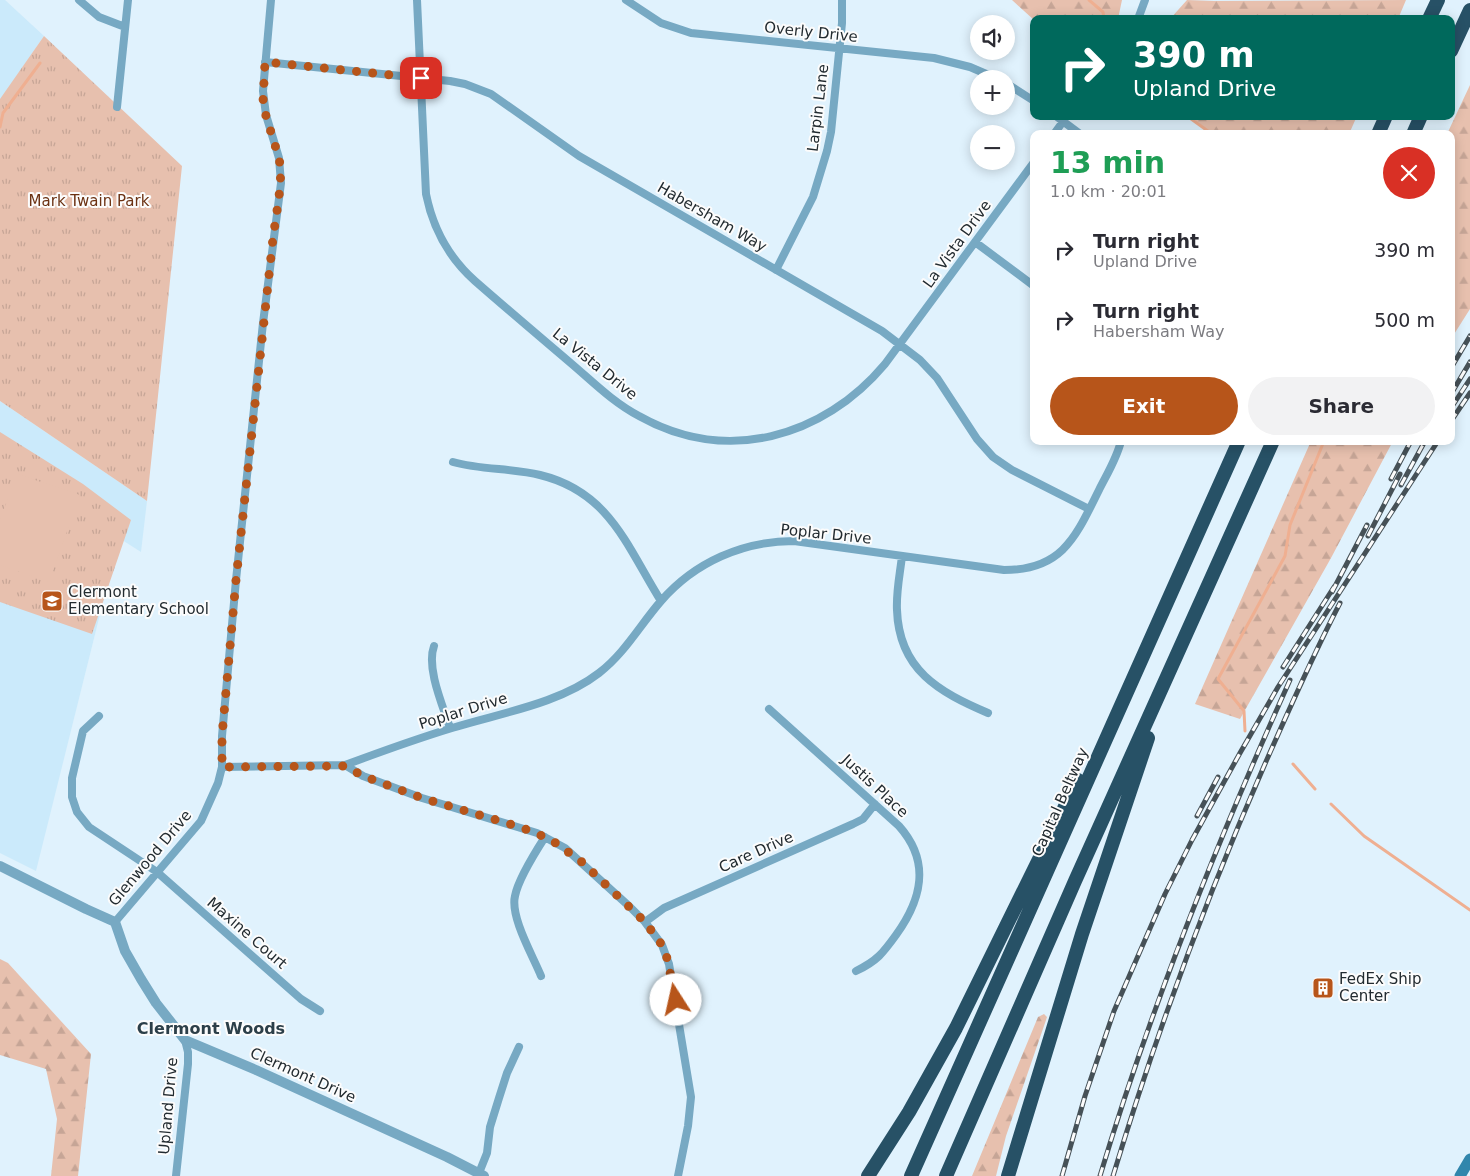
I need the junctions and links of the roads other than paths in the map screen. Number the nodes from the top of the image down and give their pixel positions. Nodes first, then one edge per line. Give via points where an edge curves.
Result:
1 (79, 0) edge
2 (128, 0) edge
3 (271, 0) edge
4 (417, 0) edge
5 (626, 0) edge
6 (842, 0) edge
7 (1146, 0) edge
8 (1438, 0) edge
9 (1470, 10) edge
10 (1140, 15) edge
11 (1431, 15) edge
12 (125, 27) junction
13 (1455, 42) edge
14 (839, 49) junction
15 (265, 62) junction
16 (977, 70) edge
17 (421, 78) junction
18 (1015, 89) edge
19 (1030, 98) edge
20 (117, 107) dead end
21 (1066, 120) edge
22 (1076, 130) edge
23 (1030, 167) edge
24 (975, 242) junction
25 (776, 270) junction
26 (1030, 283) edge
27 (900, 344) junction
28 (1120, 445) edge
29 (1237, 445) edge
30 (1271, 445) edge
31 (453, 462) dead end
32 (1089, 509) junction
33 (902, 556) junction
34 (1218, 564) junction
35 (661, 601) junction
36 (434, 646) dead end
37 (1146, 648) junction
38 (769, 709) dead end
39 (988, 712) dead end
40 (98, 716) dead end
41 (450, 728) junction
42 (345, 766) junction
43 (222, 767) junction
44 (875, 804) junction
45 (545, 836) junction
46 (0, 866) edge
47 (157, 872) junction
48 (115, 922) junction
49 (645, 922) junction
50 (856, 971) dead end
51 (541, 976) dead end
52 (320, 1011) dead end
53 (185, 1040) junction
54 (519, 1047) dead end
55 (1470, 1159) edge
56 (482, 1174) edge
57 (176, 1176) edge
58 (678, 1176) edge
59 (868, 1176) edge
60 (911, 1176) edge
61 (946, 1176) edge
62 (1008, 1176) edge
63 (1460, 1176) edge

1 - 12 street via 99,17
2 - 12 street
3 - 15 street
4 - 17 street, La Vista Drive
5 - 14 street, Overly Drive via 661,23 691,33
6 - 14 street, Larpin Lane
7 - 10 street
8 - 11 highway
9 - 13 highway
12 - 20 street
14 - 16 street, Overly Drive via 943,60
14 - 25 street, Larpin Lane via 831,132 822,172 803,220
15 - 17 street, Habersham Way
15 - 43 street via 263,102 279,158 281,183 236,580
17 - 25 street, Habersham Way via 465,84 491,94 579,156
17 - 27 street, La Vista Drive via 426,194 433,222 446,248 474,281 610,397 639,417 672,431 709,439 746,440 784,433 818,420 848,401 874,377
18 - 19 street
21 - 22 street
23 - 24 street, La Vista Drive
24 - 26 street
24 - 27 street, La Vista Drive
25 - 27 street, Habersham Way
27 - 32 street, Habersham Way via 937,378 977,439 993,457
28 - 32 street, Poplar Drive
29 - 37 highway, Capital Beltway
30 - 34 highway
31 - 35 street via 541,475 586,495 616,525
32 - 33 street, Poplar Drive via 1065,548 1048,560 1024,569 1004,570
33 - 35 street, Poplar Drive via 794,541 759,544 731,552 705,565 679,583
33 - 39 street via 897,610 900,632 909,654 921,673 938,688
34 - 61 highway
34 - 62 highway via 1146,742 1082,934
35 - 41 street, Poplar Drive via 618,655 583,684 554,698
36 - 41 street via 432,667
37 - 59 highway via 956,1028
37 - 60 highway, Capital Beltway
38 - 44 street, Justis Place
40 - 47 street, Maxine Court via 83,731 72,778 72,797 77,812 89,827
41 - 42 street, Poplar Drive
42 - 43 street
42 - 45 street via 422,798
43 - 47 street, Glenwood Drive via 201,821
44 - 49 street, Care Drive via 853,824 664,908
44 - 50 street, Justis Place via 899,826 911,843 918,864 919,887 910,915 885,951 872,964
45 - 49 street via 582,862
45 - 51 street via 514,896 517,922
46 - 48 street
47 - 48 street, Glenwood Drive
47 - 52 street, Maxine Court via 301,999
48 - 53 street, Clermont Drive via 141,979
49 - 58 street via 662,945 669,964 690,1085 688,1126
53 - 56 street, Clermont Drive
53 - 57 street, Upland Drive via 188,1064
54 - 56 street via 490,1127
55 - 63 main road

